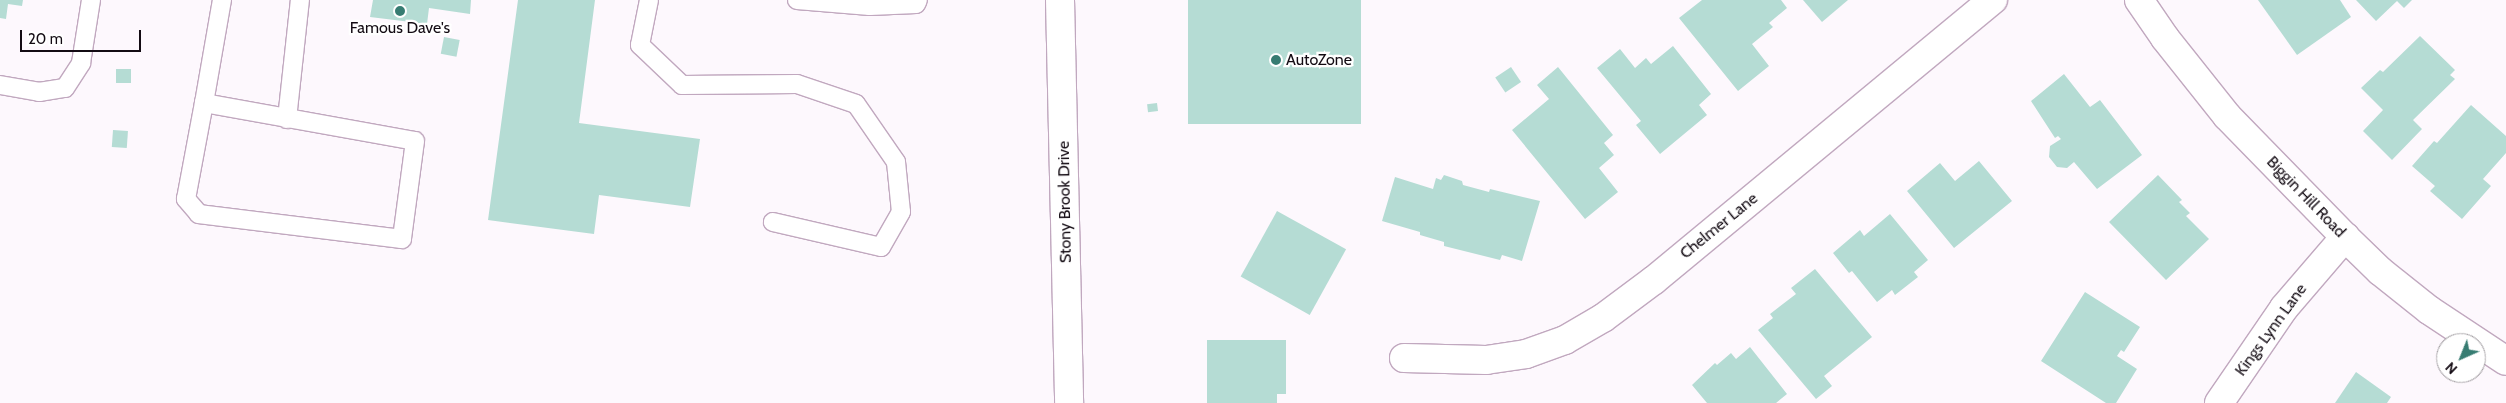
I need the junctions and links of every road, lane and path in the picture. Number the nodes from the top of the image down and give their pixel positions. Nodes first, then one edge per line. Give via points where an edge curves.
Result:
1 (91, 0) edge
2 (222, 0) edge
3 (300, 0) edge
4 (649, 0) edge
5 (797, 0) edge
6 (918, 0) edge
7 (1060, 0) edge
8 (1993, 0) edge
9 (2139, 0) edge
10 (870, 3) edge
11 (0, 85) edge
12 (204, 103) junction
13 (287, 119) junction
14 (773, 222) dead end
15 (2345, 237) junction
16 (1404, 358) dead end
17 (2506, 361) edge
18 (1069, 403) edge
19 (2219, 403) edge

1 - 11 lane via 81,63 65,88 39,92
2 - 12 lane
3 - 13 lane
4 - 14 lane via 640,45 682,85 797,84 856,104 896,162 901,212 880,247
5 - 10 lane
6 - 10 lane via 916,4
7 - 18 street, Stony Brook Drive
8 - 16 street, Chelmer Lane via 1654,280 1603,318 1565,340 1526,354 1486,360
9 - 15 street, Biggin Hill Road via 2227,116
12 - 13 lane
12 - 13 lane via 186,199 199,214 402,239 414,141
15 - 17 street, Biggin Hill Road via 2380,271 2429,310
15 - 19 street, Kings Lynn Lane via 2284,308

